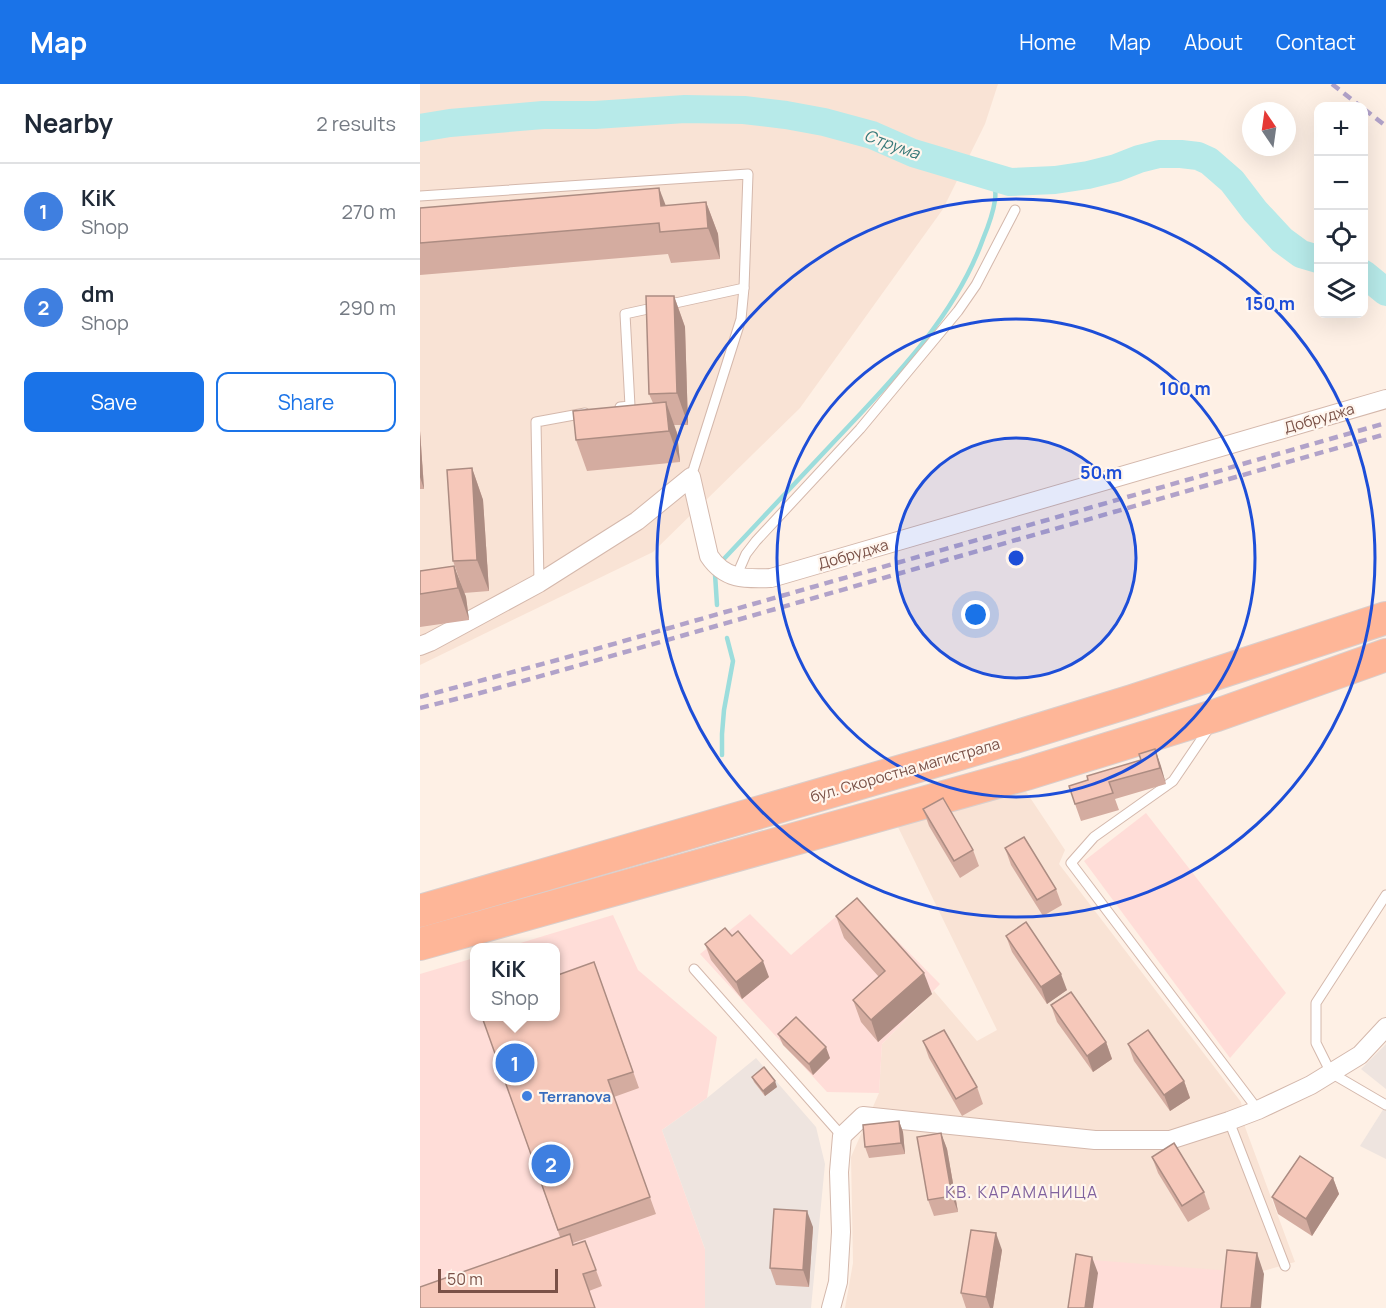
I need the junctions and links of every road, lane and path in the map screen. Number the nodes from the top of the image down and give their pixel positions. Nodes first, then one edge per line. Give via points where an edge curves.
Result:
1 (420, 196) edge
2 (1015, 210) dead end
3 (744, 288) junction
4 (1386, 399) edge
5 (606, 410) edge
6 (595, 412) edge
7 (691, 477) junction
8 (724, 570) junction
9 (539, 583) junction
10 (1386, 618) edge
11 (420, 646) edge
12 (1386, 655) edge
13 (1217, 715) junction
14 (1386, 895) edge
15 (426, 909) edge
16 (420, 944) edge
17 (694, 969) dead end
18 (1386, 1029) edge
19 (1331, 1073) junction
20 (1386, 1105) edge
21 (1258, 1110) junction
22 (1229, 1121) junction
23 (842, 1137) junction
24 (1285, 1266) dead end
25 (831, 1308) edge

1 - 3 lane via 748,174
2 - 8 lane via 958,311 860,429 746,554
3 - 5 lane via 625,314 630,406
3 - 7 lane via 741,320
4 - 8 street, Добруджа via 771,578 747,579
6 - 9 lane via 536,422
7 - 8 street via 709,556
7 - 9 street via 637,521
9 - 11 street
10 - 15 highway, бул. Скоростна магистрала via 953,756
12 - 13 highway
13 - 16 highway via 1026,774
13 - 21 lane via 1173,781 1094,837 1071,863
14 - 19 lane via 1316,1003 1316,1043
17 - 23 lane
18 - 19 street via 1360,1055
19 - 20 lane
19 - 21 street
21 - 22 street
22 - 23 street via 1170,1140 1095,1140 863,1116
22 - 24 lane
23 - 25 street via 838,1282

